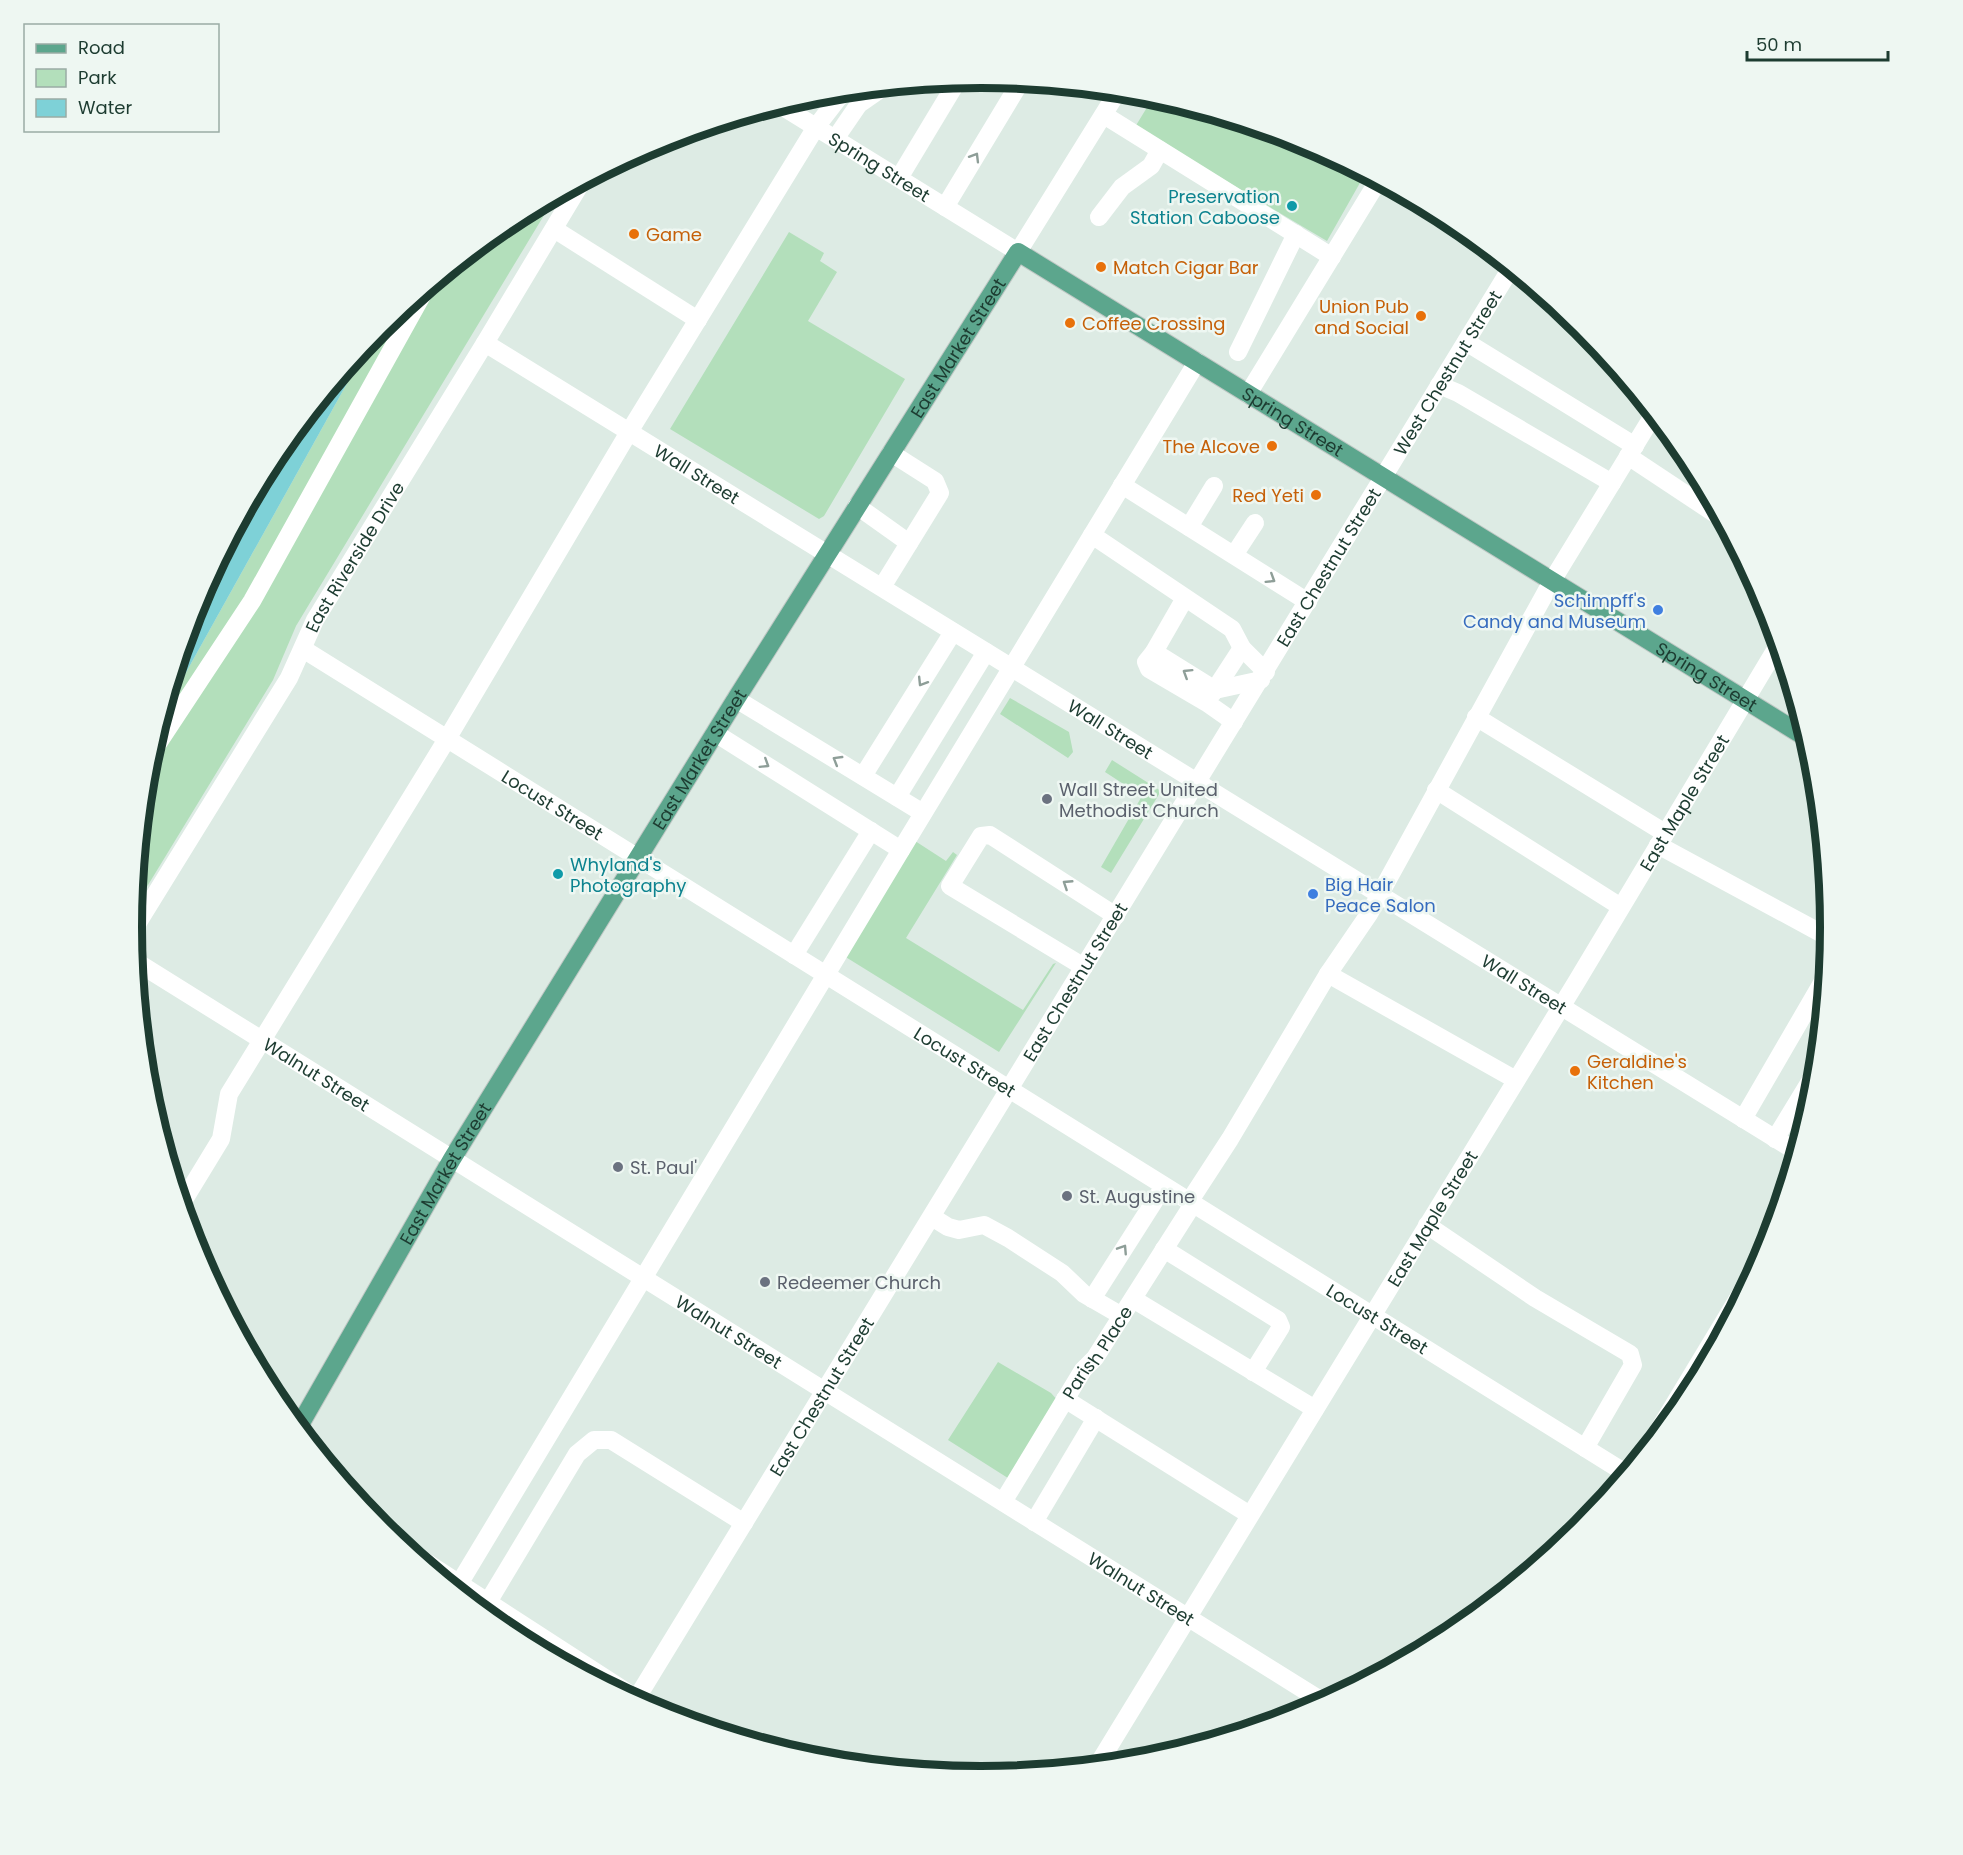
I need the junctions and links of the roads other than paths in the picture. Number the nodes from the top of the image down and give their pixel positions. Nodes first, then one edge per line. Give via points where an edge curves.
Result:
1 (953, 89) edge
2 (1016, 89) edge
3 (870, 96) edge
4 (1113, 100) edge
5 (833, 103) edge
6 (790, 111) edge
7 (1104, 115) junction
8 (816, 127) junction
9 (836, 139) junction
10 (1160, 150) junction
11 (899, 178) junction
12 (1375, 187) edge
13 (573, 195) edge
14 (945, 207) junction
15 (1099, 217) dead end
16 (554, 229) junction
17 (1296, 234) junction
18 (1018, 252) junction
19 (1332, 257) junction
20 (1507, 274) edge
21 (414, 310) edge
22 (698, 320) junction
23 (1466, 342) junction
24 (485, 343) junction
25 (1238, 352) dead end
26 (1197, 362) junction
27 (1439, 385) junction
28 (1248, 394) junction
29 (1650, 421) edge
30 (629, 432) junction
31 (1631, 451) junction
32 (891, 453) junction
33 (1384, 477) junction
34 (1612, 483) junction
35 (1122, 485) junction
36 (1214, 486) dead end
37 (857, 506) junction
38 (1708, 508) edge
39 (1254, 523) dead end
40 (1189, 527) junction
41 (1092, 535) junction
42 (909, 543) junction
43 (827, 554) junction
44 (1234, 555) junction
45 (1552, 581) junction
46 (882, 588) junction
47 (1185, 598) junction
48 (1308, 602) junction
49 (953, 632) junction
50 (1242, 648) junction
51 (303, 649) junction
52 (986, 652) junction
53 (1774, 652) edge
54 (1012, 668) junction
55 (1263, 676) junction
56 (1211, 697) junction
57 (736, 699) junction
58 (1745, 699) junction
59 (1476, 717) junction
60 (1234, 722) junction
61 (166, 731) edge
62 (1797, 732) edge
63 (715, 733) junction
64 (447, 739) junction
65 (863, 776) junction
66 (1197, 782) junction
67 (1436, 790) junction
68 (897, 797) junction
69 (923, 813) junction
70 (871, 831) junction
71 (1661, 839) junction
72 (900, 850) junction
73 (638, 858) junction
74 (1379, 894) junction
75 (1621, 907) junction
76 (142, 916) edge
77 (1116, 916) junction
78 (1820, 932) edge
79 (794, 955) junction
80 (143, 967) edge
81 (1084, 967) junction
82 (1328, 974) junction
83 (825, 975) junction
84 (1818, 989) edge
85 (1561, 1006) junction
86 (262, 1040) junction
87 (1516, 1080) junction
88 (1010, 1090) junction
89 (1804, 1092) edge
90 (1743, 1119) junction
91 (1775, 1139) junction
92 (1791, 1148) edge
93 (452, 1159) junction
94 (1164, 1186) junction
95 (187, 1196) edge
96 (1191, 1203) junction
97 (932, 1217) junction
98 (1427, 1225) junction
99 (1164, 1249) junction
100 (643, 1277) junction
101 (1092, 1299) junction
102 (1133, 1299) junction
103 (1372, 1315) junction
104 (1122, 1316) junction
105 (1253, 1372) junction
106 (825, 1391) junction
107 (1065, 1399) junction
108 (1315, 1409) junction
109 (1096, 1418) junction
110 (303, 1420) edge
111 (1585, 1448) junction
112 (1621, 1470) edge
113 (1003, 1502) junction
114 (1250, 1515) junction
115 (1034, 1522) junction
116 (744, 1523) junction
117 (459, 1584) edge
118 (463, 1586) edge
119 (488, 1602) junction
120 (1188, 1618) junction
121 (587, 1667) edge
122 (640, 1694) edge
123 (1316, 1697) edge
124 (1102, 1757) edge

1 - 11 street
14 -> 2 street
3 - 9 street via 859,104
4 - 7 street
5 - 8 street
6 - 8 street, Spring Street
7 - 10 street
7 - 18 street
8 - 9 street, Spring Street
8 - 22 street
9 - 11 street, Spring Street
10 - 15 street via 1151,166 1122,187
10 - 17 street
11 - 14 street, Spring Street
12 - 19 street
13 - 16 street, East Riverside Drive
14 - 18 street, Spring Street
16 - 22 street
16 - 24 street, East Riverside Drive
17 - 19 street
17 - 25 street
18 - 26 main road, Spring Street
18 - 32 main road, East Market Street
19 - 28 street
20 - 23 street, West Chestnut Street
21 - 61 street via 252,601
22 - 30 street
23 - 27 street, West Chestnut Street
23 - 31 street
24 - 30 street, Wall Street
24 - 51 street, East Riverside Drive via 315,620
26 - 28 main road, Spring Street
26 - 35 street
27 - 33 street, West Chestnut Street
27 - 34 street
28 - 33 main road, Spring Street
29 - 31 street, Parish Place
30 - 43 street, Wall Street
30 - 64 street
31 - 34 street, Parish Place
31 - 38 street
32 - 37 main road, East Market Street
32 - 42 street via 935,481 940,493
33 - 45 main road, Spring Street
33 - 48 street, East Chestnut Street
34 - 45 street, Parish Place
35 - 40 street
35 - 41 street
36 - 40 street
37 - 42 street
37 - 43 main road, East Market Street
39 - 44 street
40 - 44 street
41 - 47 street
41 - 54 street
42 - 46 street
43 - 46 street, Wall Street
43 - 57 main road, East Market Street
44 -> 48 street
45 - 58 main road, Spring Street
45 - 59 street, Parish Place
46 - 49 street, Wall Street
47 - 50 street via 1232,629
47 - 56 street via 1154,652
48 - 55 street, East Chestnut Street
49 - 52 street, Wall Street
49 -> 65 street
50 - 55 street
50 - 56 street
51 - 64 street, Locust Street
51 - 76 street, East Riverside Drive via 290,678
52 - 54 street, Wall Street
52 - 68 street
53 - 58 street, East Maple Street
54 - 66 street, Wall Street
54 - 69 street
55 - 56 street
55 - 60 street, East Chestnut Street
56 - 60 street
57 - 63 main road, East Market Street
65 -> 57 street
58 - 62 main road, Spring Street
58 - 71 street, East Maple Street
59 - 67 street, Parish Place
59 - 71 street
60 - 66 street, East Chestnut Street
63 -> 70 street
63 - 73 main road, East Market Street
64 - 73 street, Locust Street
64 - 86 street
65 - 68 street
66 - 74 street, Wall Street
66 - 77 street, East Chestnut Street
67 - 74 street, Parish Place
67 - 75 street
68 - 69 street
69 - 72 street
70 - 72 street
70 - 79 street
71 - 75 street, East Maple Street
71 - 78 street
72 - 83 street
73 - 79 street, Locust Street
73 - 93 main road, East Market Street
74 - 82 street, Parish Place
74 - 85 street, Wall Street
75 - 85 street, East Maple Street
77 - 81 street, East Chestnut Street
77 -> 81 street via 990,835 981,836 950,886
79 - 83 street, Locust Street
80 - 86 street, Walnut Street
81 - 88 street, East Chestnut Street
82 - 87 street
82 - 96 street, Parish Place
83 - 88 street, Locust Street
83 - 100 street
84 - 90 street
85 - 87 street, East Maple Street
85 - 90 street, Wall Street
86 - 93 street, Walnut Street
86 - 95 street via 229,1094 221,1139
87 - 98 street, East Maple Street
88 - 94 street, Locust Street
88 - 97 street, East Chestnut Street
89 - 91 street
90 - 91 street, Wall Street
91 - 92 street, Wall Street
93 - 100 street, Walnut Street
93 - 110 main road, East Market Street
94 - 96 street, Locust Street
101 -> 94 street
96 - 99 street, Parish Place
96 - 103 street, Locust Street
97 - 101 street via 959,1230 984,1225 1062,1273
97 - 106 street, East Chestnut Street
98 - 103 street, East Maple Street
98 - 111 street via 1535,1298 1630,1354 1633,1365
99 - 102 street, Parish Place
99 - 105 street via 1278,1320 1281,1327
100 - 106 street, Walnut Street
100 - 117 street
101 - 104 street
102 - 104 street, Parish Place
102 - 105 street
103 - 108 street, East Maple Street
103 - 111 street, Locust Street
104 - 107 street, Parish Place
105 - 108 street
106 - 113 street, Walnut Street
106 - 116 street, East Chestnut Street
107 - 109 street
107 - 113 street, Parish Place
108 - 114 street, East Maple Street
109 - 114 street
109 - 115 street
111 - 112 street, Locust Street
113 - 115 street, Walnut Street
114 - 120 street, East Maple Street
115 - 120 street, Walnut Street
116 - 119 street via 611,1440 594,1440 577,1454
116 - 122 street, East Chestnut Street
118 - 119 street
119 - 121 street
120 - 123 street, Walnut Street
120 - 124 street, East Maple Street

